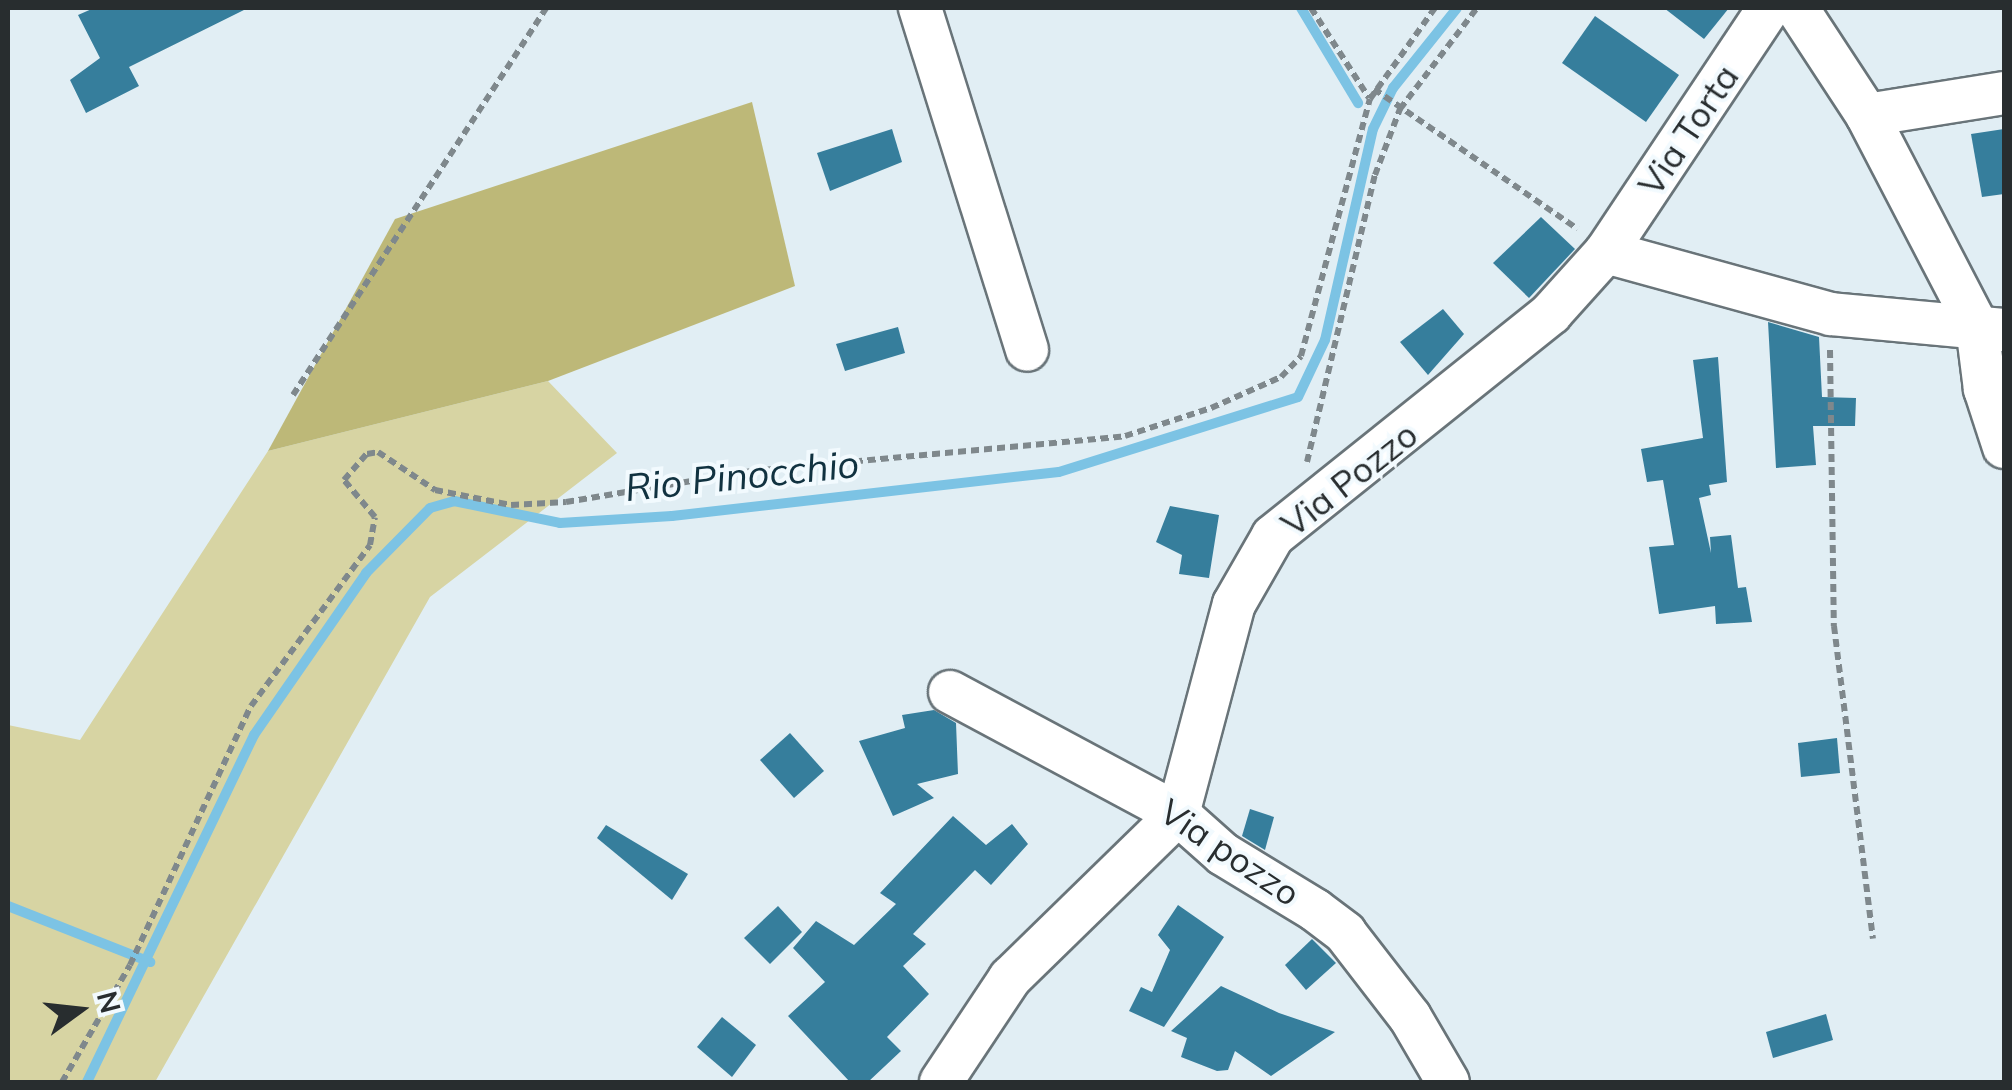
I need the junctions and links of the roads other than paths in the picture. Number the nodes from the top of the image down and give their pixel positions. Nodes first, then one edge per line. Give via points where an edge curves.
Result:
1 (920, 8) edge
2 (1769, 8) edge
3 (1798, 8) edge
4 (2004, 93) edge
5 (1867, 115) junction
6 (1606, 252) junction
7 (1991, 328) edge
8 (1026, 350) dead end
9 (2004, 447) edge
10 (950, 692) dead end
11 (1178, 814) junction
12 (941, 1082) edge
13 (1448, 1082) edge

1 - 8 street
2 - 6 street, Via Torta
3 - 5 street
4 - 5 street
5 - 7 street
6 - 7 street via 1830,314
6 - 11 street, Via Pozzo via 1551,313 1274,536 1250,568
7 - 9 street via 1985,389
10 - 11 street, Via pozzo
11 - 12 street, Via Pozzo via 1010,978
11 - 13 street, Via pozzo via 1223,854 1288,889 1344,933

